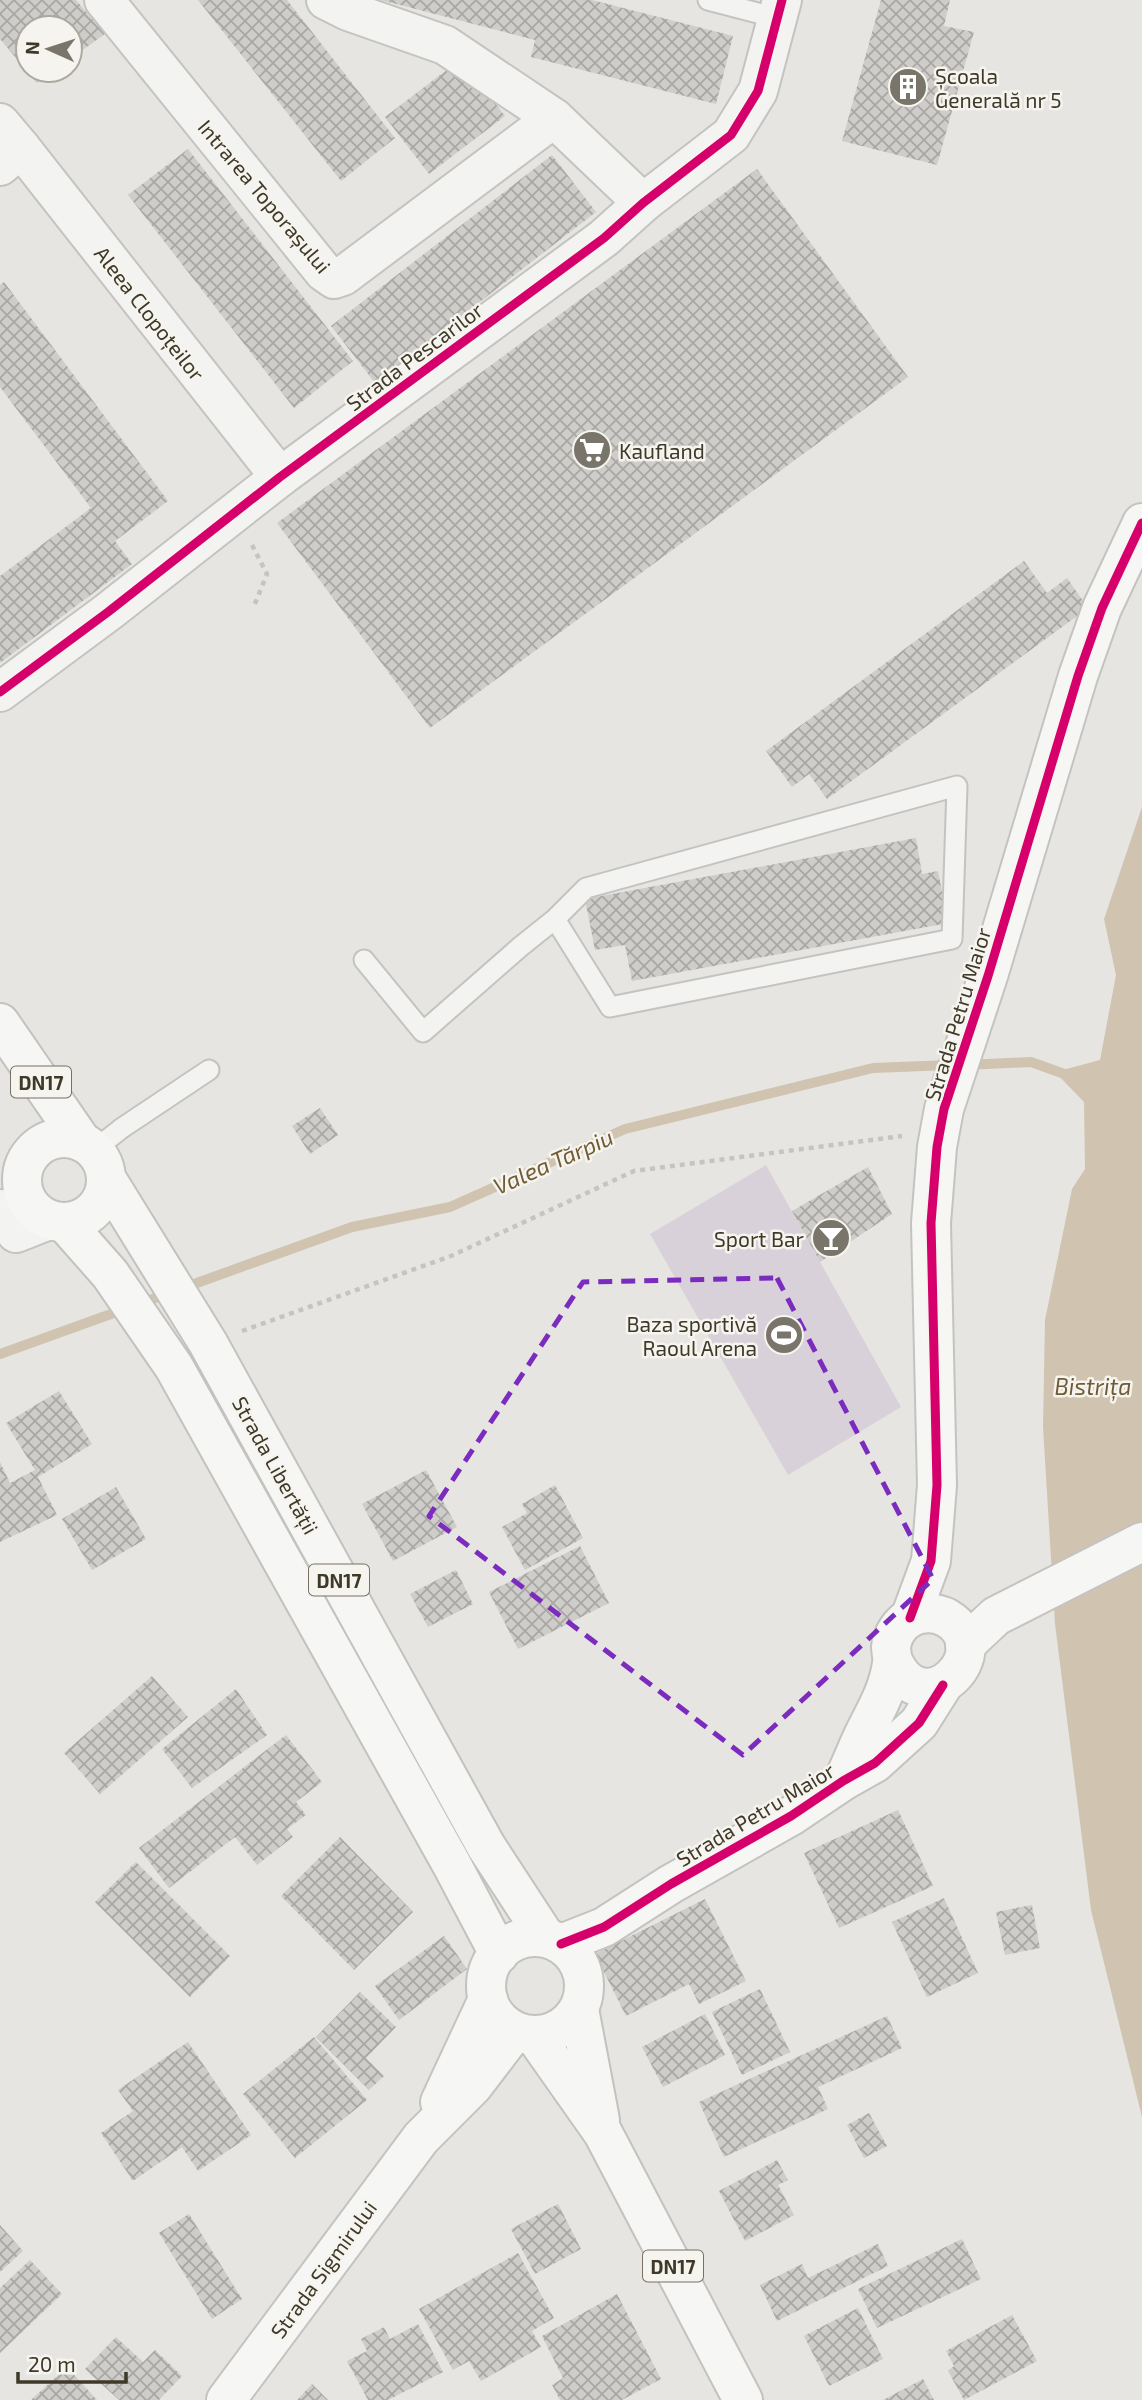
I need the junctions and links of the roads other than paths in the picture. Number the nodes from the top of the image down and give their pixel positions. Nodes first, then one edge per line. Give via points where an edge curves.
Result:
1 (104, 0) edge
2 (326, 0) edge
3 (708, 0) edge
4 (780, 9) edge
5 (554, 118) junction
6 (7, 146) edge
7 (643, 203) junction
8 (280, 477) junction
9 (1142, 523) edge
10 (0, 692) edge
11 (555, 919) junction
12 (364, 960) dead end
13 (0, 1023) edge
14 (209, 1070) dead end
15 (0, 1153) edge
16 (94, 1157) junction
17 (25, 1218) edge
18 (1142, 1542) edge
19 (944, 1626) junction
20 (893, 1661) junction
21 (943, 1685) junction
22 (843, 1781) junction
23 (562, 1949) junction
24 (499, 1954) junction
25 (488, 1999) junction
26 (579, 2009) junction
27 (524, 2033) junction
28 (603, 2133) junction
29 (421, 2138) junction
30 (226, 2400) edge
31 (743, 2400) edge

1 - 5 street, Intrarea Toporașului via 334,279
2 - 5 street via 445,45
3 - 4 lane
4 - 7 street, Strada Pescarilor via 758,91 731,135
5 - 7 street
6 - 8 street, Aleea Clopoțeilor
7 - 8 street, Strada Pescarilor via 604,238
8 - 10 street, Strada Pescarilor
9 - 19 main road, Strada Petru Maior via 1102,608 1078,676 944,1109 937,1147 932,1210 937,1485 931,1561
11 - 11 lane via 586,888 957,786 953,939 610,1007
11 - 12 lane via 423,1032
13 - 16 main road, DN17
14 - 16 lane via 122,1128
15 - 17 main road, DN17
16 - 17 main road via 104,1196 93,1211 80,1219
16 - 17 main road via 68,1138 40,1146 23,1170
16 - 23 main road, Strada Libertății / DN17 via 200,1329 486,1846
17 - 24 main road, Strada Libertății / DN17 via 110,1274 174,1367
18 - 19 main road via 1002,1613
19 - 20 main road via 893,1636
19 - 21 main road via 965,1657 961,1669
20 - 21 main road via 907,1681 931,1688
20 - 22 main road, Strada Petru Maior via 882,1699
21 - 22 main road, Strada Petru Maior via 919,1723 875,1763
22 - 23 main road, Strada Petru Maior
23 - 24 main road via 520,1940
23 - 26 main road via 584,1980
24 - 25 main road, Strada Sigmirului via 490,1968
25 - 27 main road via 503,2023
25 - 29 main road, Strada Sigmirului
26 - 27 main road via 571,2020 548,2034
26 - 28 main road, DN17
27 - 28 main road, DN17
27 - 29 main road, Strada Sigmirului
28 - 31 main road, DN17
29 - 30 main road, Strada Sigmirului

